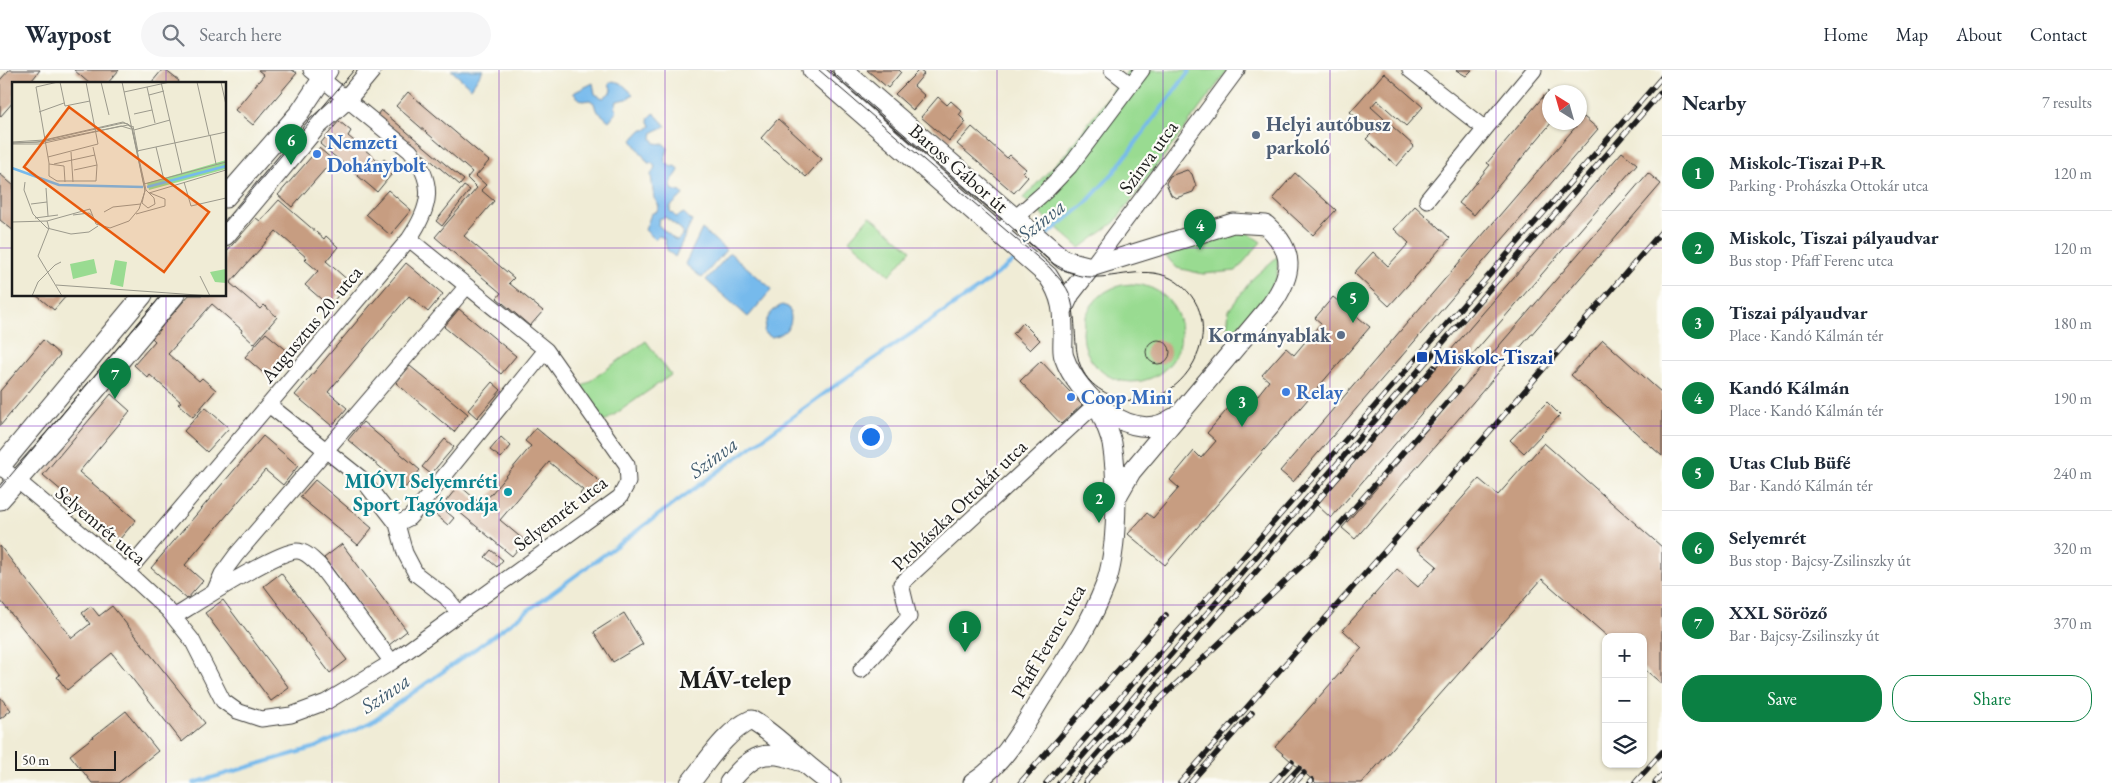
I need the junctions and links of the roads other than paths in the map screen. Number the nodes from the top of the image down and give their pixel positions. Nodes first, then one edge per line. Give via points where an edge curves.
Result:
1 (372, 70) edge
2 (812, 70) edge
3 (843, 70) edge
4 (1112, 70) edge
5 (1142, 70) edge
6 (1237, 70) edge
7 (1410, 70) edge
8 (1534, 70) edge
9 (320, 73) edge
10 (1131, 85) junction
11 (346, 100) junction
12 (1484, 129) junction
13 (226, 197) edge
14 (1426, 200) dead end
15 (1014, 219) junction
16 (999, 232) junction
17 (226, 235) edge
18 (409, 239) junction
19 (1091, 267) junction
20 (467, 286) junction
21 (141, 296) edge
22 (174, 296) edge
23 (1063, 309) junction
24 (546, 350) junction
25 (1097, 402) junction
26 (269, 404) junction
27 (1180, 414) junction
28 (327, 450) junction
29 (0, 466) edge
30 (17, 482) junction
31 (0, 500) edge
32 (1115, 500) junction
33 (397, 524) junction
34 (127, 572) junction
35 (214, 592) junction
36 (458, 612) junction
37 (174, 617) junction
38 (392, 662) junction
39 (861, 670) dead end
40 (800, 761) junction
41 (690, 783) edge
42 (729, 783) edge
43 (831, 783) edge
44 (973, 783) edge

1 - 11 street
2 - 16 street, Baross Gábor út
3 - 15 street, Baross Gábor út
4 - 10 street
5 - 10 street
6 - 19 street, Szinva utca
7 - 12 street
8 - 12 street
9 - 11 street, Augusztus 20. utca
9 - 13 street via 300,112
10 - 15 street via 1070,166
11 - 17 street via 316,128
11 - 18 street, Augusztus 20. utca via 410,151 421,164 428,185 428,204
12 - 14 street
15 - 16 street
15 - 19 street, Baross Gábor út via 1064,260
16 - 23 street, Baross Gábor út via 1048,276
18 - 20 street, Selyemrét utca
18 - 26 street, Augusztus 20. utca
19 - 23 street
19 - 27 street via 1233,222 1266,225 1279,239 1288,259 1286,282 1271,305
20 - 24 street, Selyemrét utca
20 - 28 street
21 - 29 street
22 - 30 street
23 - 25 street via 1063,356 1078,382
24 - 33 street via 420,506 409,518
24 - 36 street, Selyemrét utca via 627,465 628,482 620,497
25 - 27 street via 1118,419 1142,428 1166,424
25 - 32 street, Pfaff Ferenc utca via 1112,442
25 - 39 street, Prohászka Ottokár utca via 901,584 909,617
26 - 28 street
26 - 34 street, Augusztus 20. utca
27 - 32 street via 1130,472
28 - 33 street via 362,479
28 - 35 street via 236,555
29 - 30 street, Selyemrét utca
30 - 31 street
30 - 34 street, Selyemrét utca
32 - 44 street, Pfaff Ferenc utca via 1114,555 1105,588 1077,641 1018,736 999,760
33 - 36 street via 405,553 416,574 446,597
34 - 37 street, Selyemrét utca
35 - 37 street
35 - 38 street via 282,556 297,551 307,554 319,565
36 - 38 street, Selyemrét utca
37 - 38 street, Selyemrét utca via 192,640 223,701 237,711 261,719 291,715 326,702
40 - 41 street via 776,737 751,720 724,741
40 - 42 street via 776,753 764,754 742,768
40 - 43 street

